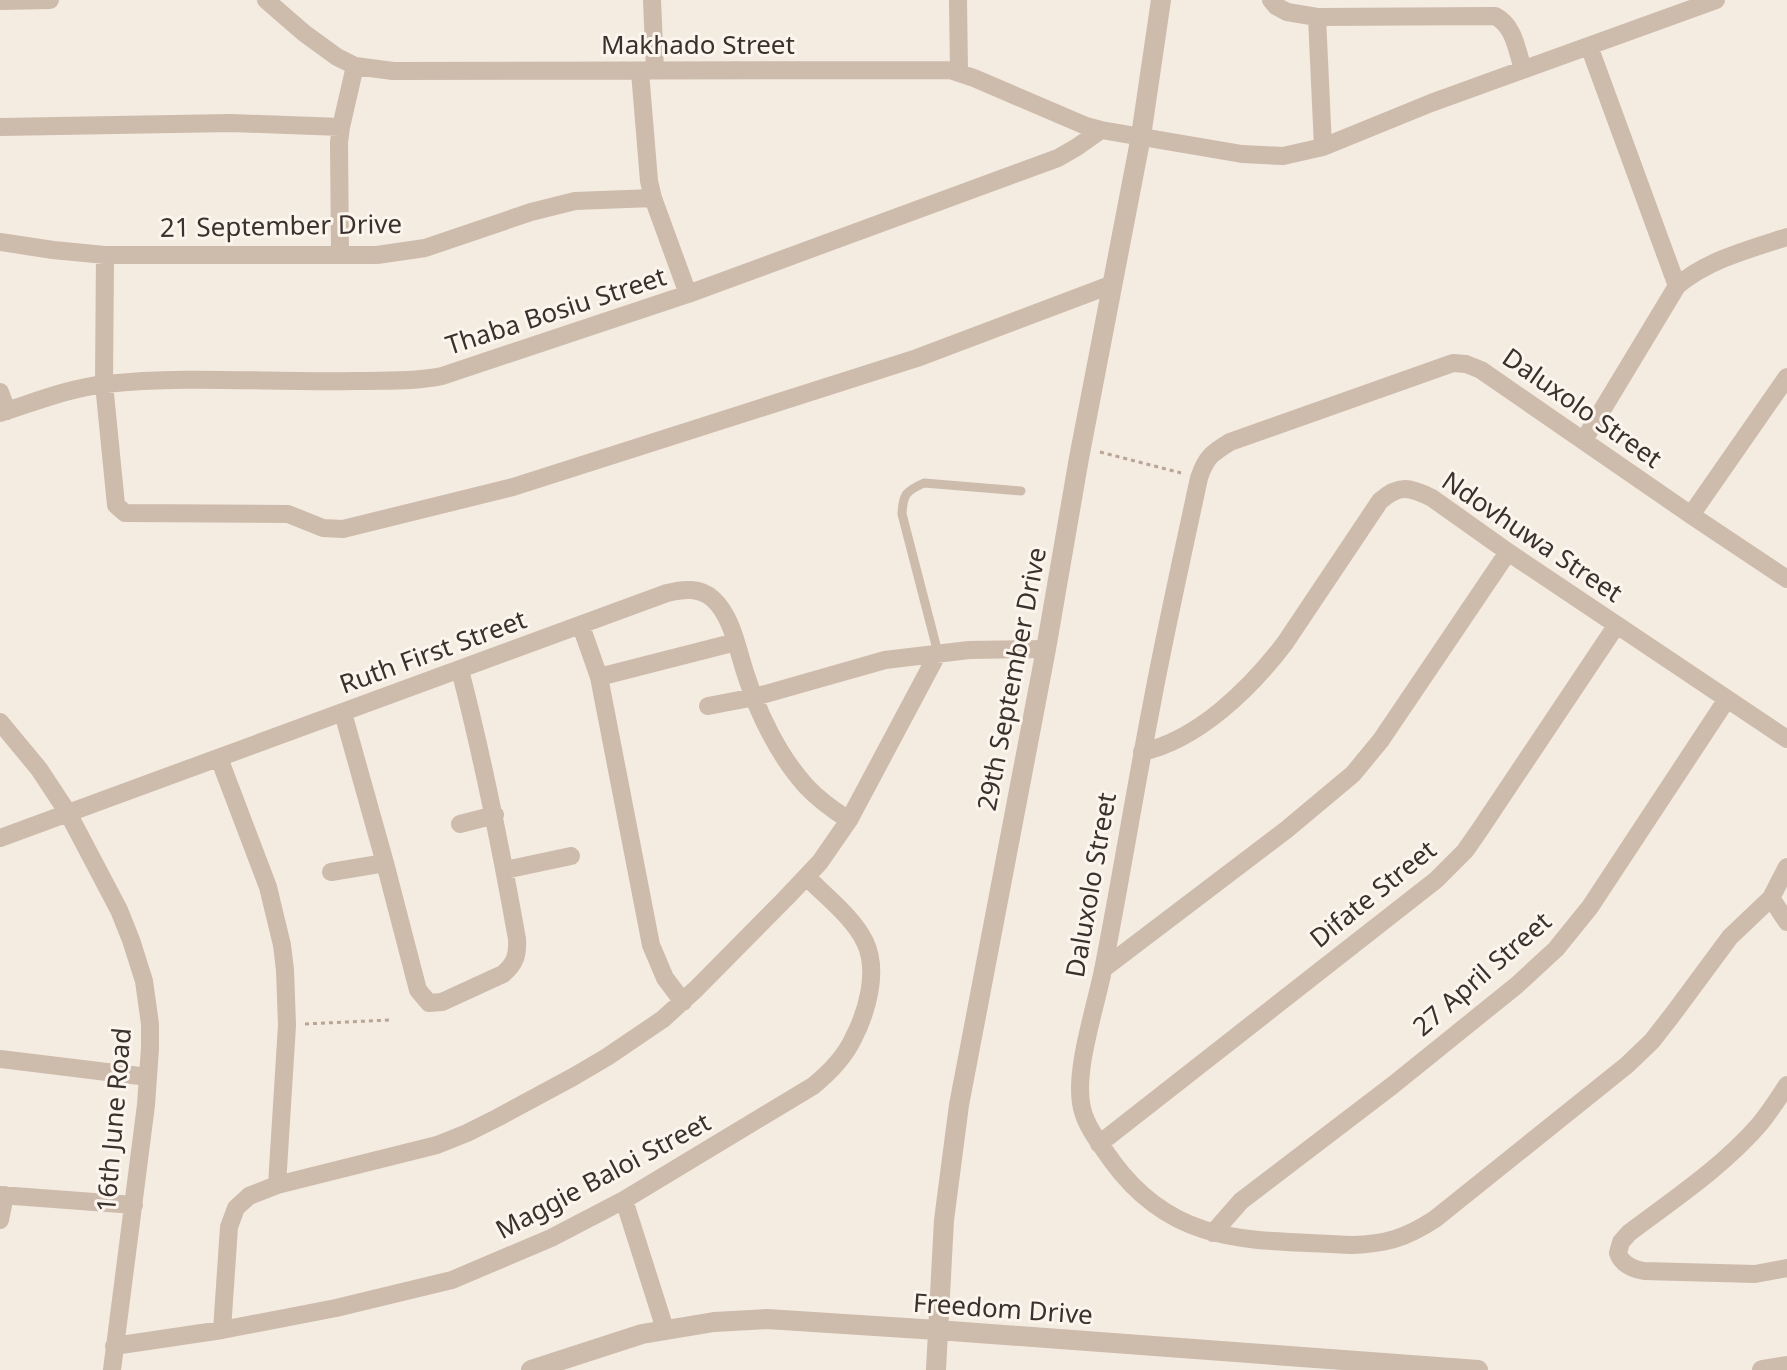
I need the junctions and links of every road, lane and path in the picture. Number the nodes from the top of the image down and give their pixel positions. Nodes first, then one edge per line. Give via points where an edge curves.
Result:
1 (50, 0) edge
2 (652, 0) edge
3 (958, 0) edge
4 (1161, 0) edge
5 (1271, 0) edge
6 (1716, 0) edge
7 (0, 1) edge
8 (278, 3) edge
9 (1317, 17) junction
10 (1589, 46) junction
11 (355, 66) junction
12 (1523, 69) junction
13 (648, 71) junction
14 (959, 72) junction
15 (0, 127) edge
16 (341, 127) junction
17 (1101, 130) junction
18 (1141, 136) junction
19 (1323, 147) junction
20 (653, 198) junction
21 (1787, 237) edge
22 (0, 242) edge
23 (105, 255) junction
24 (340, 255) junction
25 (1113, 284) junction
26 (1677, 286) junction
27 (688, 294) junction
28 (1787, 377) edge
29 (104, 384) junction
30 (0, 392) edge
31 (3, 412) edge
32 (1584, 440) junction
33 (1081, 447) junction
34 (1199, 478) junction
35 (1021, 491) dead end
36 (1691, 515) junction
37 (1508, 552) junction
38 (1787, 579) edge
39 (581, 626) junction
40 (1616, 626) junction
41 (736, 642) junction
42 (1046, 649) junction
43 (938, 653) junction
44 (460, 670) junction
45 (599, 677) junction
46 (755, 697) junction
47 (1727, 699) junction
48 (708, 706) dead end
49 (343, 713) junction
50 (0, 722) edge
51 (1787, 739) edge
52 (1142, 752) junction
53 (219, 758) junction
54 (68, 813) junction
55 (495, 815) junction
56 (849, 820) junction
57 (460, 824) dead end
58 (0, 838) edge
59 (571, 856) dead end
60 (385, 863) junction
61 (1787, 867) edge
62 (505, 870) junction
63 (331, 872) dead end
64 (807, 877) junction
65 (1771, 898) junction
66 (1787, 922) edge
67 (1103, 969) junction
68 (683, 1002) junction
69 (389, 1020) dead end
70 (287, 1025) junction
71 (0, 1059) edge
72 (148, 1077) junction
73 (1787, 1085) edge
74 (1099, 1144) junction
75 (277, 1185) junction
76 (2, 1195) edge
77 (624, 1200) junction
78 (134, 1205) junction
79 (0, 1220) edge
80 (1213, 1233) junction
81 (1787, 1268) edge
82 (665, 1329) junction
83 (222, 1330) junction
84 (937, 1330) junction
85 (114, 1346) junction
86 (1787, 1366) edge
87 (112, 1370) edge
88 (531, 1370) edge
89 (936, 1370) edge
90 (1478, 1370) edge
91 (1762, 1370) edge

1 - 7 street
2 - 13 street
3 - 14 street
4 - 18 street, 29th September Drive
5 - 9 street via 1287,12
6 - 10 street, Makhado Street
8 - 11 street, Makhado Street via 322,47
9 - 12 street via 1495,16 1506,23
9 - 19 street
10 - 12 street, Makhado Street
10 - 26 street
11 - 13 street, Makhado Street via 393,71
11 - 16 street
12 - 19 street, Makhado Street
13 - 14 street, Makhado Street
13 - 20 street
14 - 17 street, Makhado Street
15 - 16 street
16 - 24 street
17 - 18 street, Makhado Street
17 - 27 street, Thaba Bosiu Street via 1058,158
18 - 19 street, Makhado Street via 1242,154 1283,156
18 - 25 street, 29th September Drive
20 - 24 street, 21 September Drive via 575,201 425,248
20 - 27 street
21 - 26 street via 1733,255
22 - 23 street, 21 September Drive
23 - 24 street, 21 September Drive
23 - 29 street
25 - 29 street via 917,358 513,487 343,529 323,528 288,514 120,510 114,496
25 - 33 street, 29th September Drive
26 - 32 street
27 - 29 street, Thaba Bosiu Street via 426,379
28 - 36 street
29 - 31 street, Thaba Bosiu Street
30 - 31 street
32 - 34 street, Daluxolo Street via 1481,370 1453,363 1230,442 1209,456
32 - 36 street, Daluxolo Street
33 - 34 path
33 - 42 street, 29th September Drive
34 - 52 street, Daluxolo Street
35 - 43 lane via 924,483 903,498 902,514
36 - 38 street, Daluxolo Street
37 - 40 street, Ndovhuwa Street
37 - 52 street, Ndovhuwa Street via 1422,493 1397,489 1373,509 1270,662 1211,718 1176,742
37 - 67 street via 1353,774
39 - 41 street, Ruth First Street via 667,593 694,590 716,601
39 - 44 street, Ruth First Street
39 - 45 street
40 - 47 street, Ndovhuwa Street
40 - 74 street, Difate Street via 1450,867
41 - 45 street
41 - 46 street, Ruth First Street
42 - 43 street
42 - 84 street, 29th September Drive via 959,1105
43 - 46 street via 860,666
43 - 56 street
44 - 49 street, Ruth First Street
44 - 55 street
45 - 68 street via 651,945
46 - 48 street
46 - 56 street, Ruth First Street via 791,767 817,797
47 - 51 street, Ndovhuwa Street
47 - 80 street, 27 April Street via 1590,907 1556,949 1393,1085 1249,1194
49 - 53 street, Ruth First Street
49 - 60 street
50 - 54 street, 16th June Road
52 - 67 street, Daluxolo Street
53 - 54 street, Ruth First Street
53 - 70 street via 276,918
54 - 58 street, Ruth First Street
54 - 72 street, 16th June Road via 119,910 138,960 150,1024
55 - 57 street
55 - 62 street
56 - 64 street
59 - 62 street
60 - 62 street via 418,990 429,1003 503,974 514,962 517,939
60 - 63 street
61 - 65 street, Daluxolo Street
64 - 68 street
64 - 77 street, Maggie Baloi Street via 856,929 869,953 870,985 853,1039 813,1086
65 - 66 street
65 - 80 street, Daluxolo Street via 1730,937 1652,1041 1627,1065 1418,1230 1367,1245
67 - 74 street, Daluxolo Street via 1081,1084 1082,1109
68 - 75 street via 607,1057 467,1133
69 - 70 path
70 - 75 street
71 - 72 street
72 - 78 street, 16th June Road
73 - 81 street via 1744,1141 1629,1233 1618,1253 1628,1266 1644,1271 1755,1274
74 - 80 street, Daluxolo Street via 1158,1208
75 - 83 street via 249,1196 231,1218
76 - 78 street
76 - 79 street
77 - 82 street
77 - 83 street, Maggie Baloi Street via 452,1280
78 - 85 street, 16th June Road
82 - 84 street, Freedom Drive via 767,1319
82 - 88 street, Freedom Drive
83 - 85 street, Maggie Baloi Street
84 - 89 street, 29th September Drive
84 - 90 street, Freedom Drive
85 - 87 street, 16th June Road
86 - 91 street

